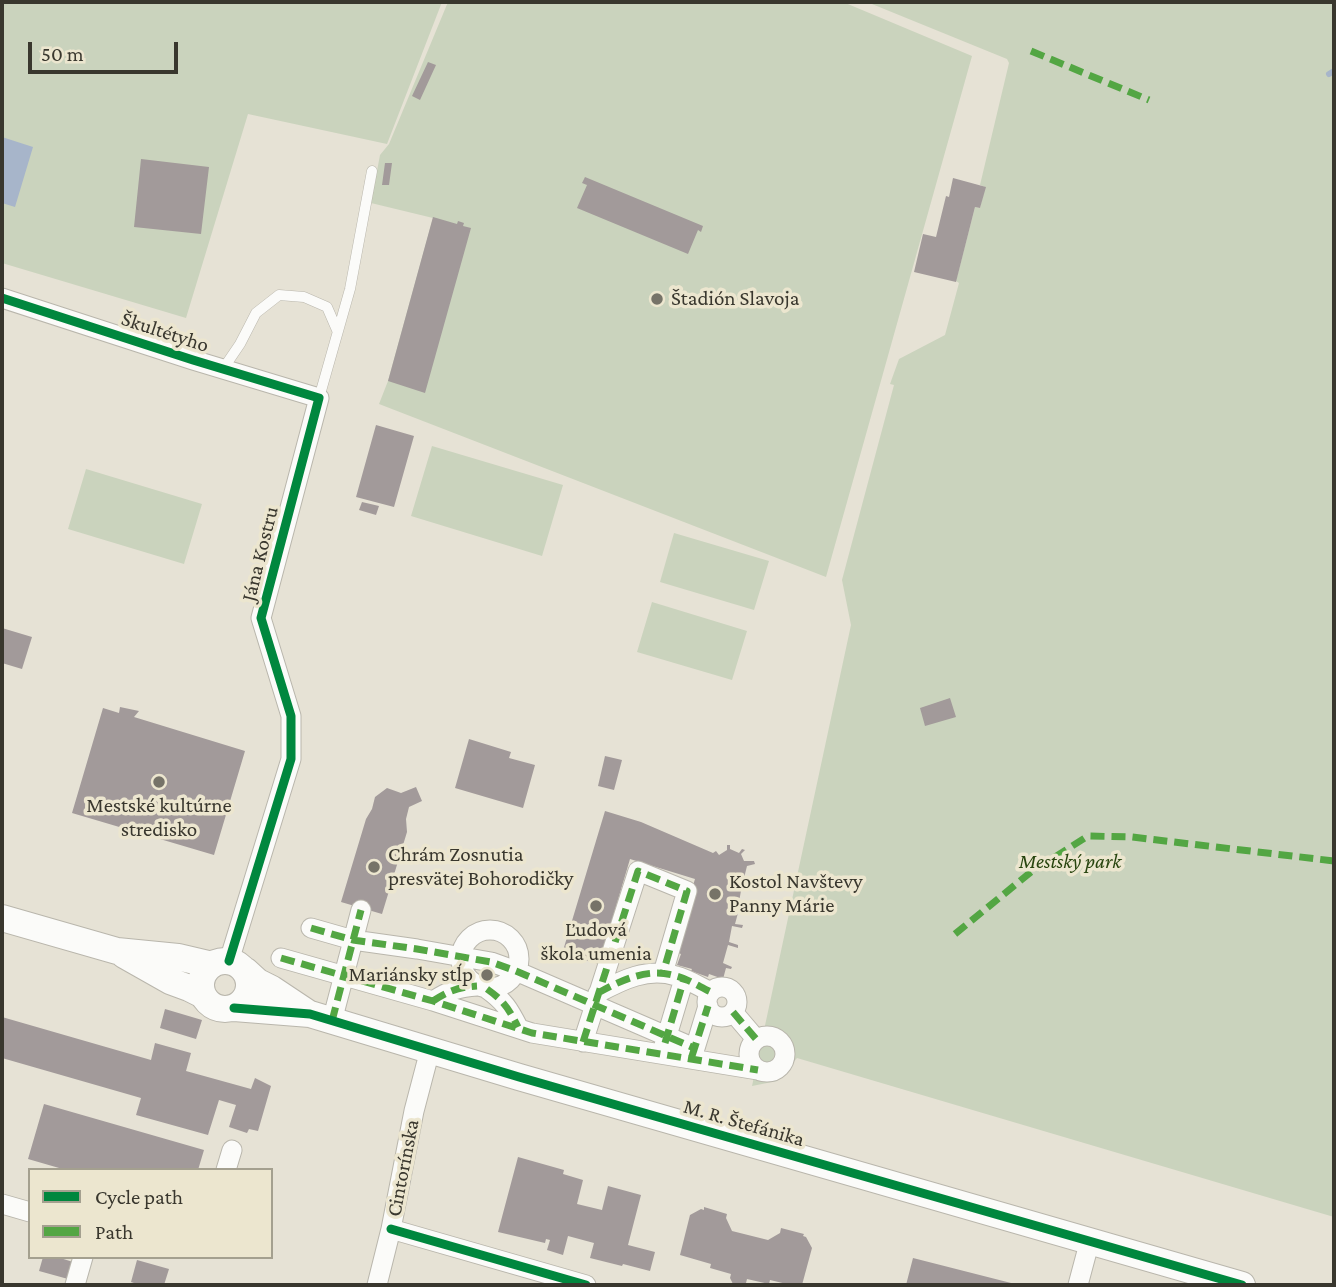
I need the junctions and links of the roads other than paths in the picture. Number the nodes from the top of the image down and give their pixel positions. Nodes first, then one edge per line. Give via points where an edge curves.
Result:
1 (372, 171) dead end
2 (2, 298) edge
3 (337, 330) junction
4 (223, 369) junction
5 (319, 398) junction
6 (361, 910) dead end
7 (2, 918) edge
8 (311, 928) dead end
9 (353, 940) junction
10 (117, 951) junction
11 (461, 957) junction
12 (281, 958) dead end
13 (229, 966) junction
14 (516, 971) junction
15 (663, 973) junction
16 (343, 975) junction
17 (700, 987) junction
18 (482, 988) junction
19 (203, 995) junction
20 (596, 999) junction
21 (433, 1001) junction
22 (234, 1008) junction
23 (321, 1017) junction
24 (518, 1027) junction
25 (756, 1039) junction
26 (583, 1042) junction
27 (664, 1045) junction
28 (430, 1050) junction
29 (693, 1053) junction
30 (758, 1070) junction
31 (232, 1150) dead end
32 (227, 1168) edge
33 (2, 1204) edge
34 (28, 1211) edge
35 (391, 1229) junction
36 (1090, 1240) junction
37 (82, 1259) edge
38 (75, 1285) edge
39 (377, 1285) edge
40 (586, 1285) edge
41 (1078, 1285) edge
42 (1242, 1285) edge

1 - 3 lane, Jána Kostru
2 - 4 street, Škultétyho
3 - 4 lane via 327,307 304,297 279,295 256,313
3 - 5 lane, Jána Kostru
4 - 5 street, Škultétyho
5 - 13 street, Jána Kostru via 261,618 291,716 291,759
6 - 9 street
7 - 10 street, M. R. Štefánika
8 - 9 street
9 - 11 street
9 - 16 street
10 - 13 street, M. R. Štefánika
10 - 19 street, M. R. Štefánika
11 - 14 street
11 - 14 street via 471,936 498,930 518,948
11 - 18 street via 463,972
12 - 16 street
13 - 19 street via 206,971
13 - 22 street via 250,984 248,996
13 - 23 street, M. R. Štefánika
14 - 18 street via 507,984
14 - 20 street
15 - 17 street
15 - 20 street via 632,977
15 - 20 street via 687,891 638,871
16 - 21 street
16 - 23 street
17 - 25 street via 734,993 737,1003 733,1012
17 - 27 street
17 - 29 street
18 - 21 street via 455,989
18 - 24 street via 500,998
19 - 22 street via 216,1008
20 - 26 street
20 - 27 street
21 - 24 street
22 - 23 street, M. R. Štefánika
23 - 28 street, M. R. Štefánika
24 - 26 street
25 - 30 street via 749,1055
25 - 30 street via 778,1040 785,1055 776,1070
26 - 27 street
27 - 29 street
28 - 35 street, Cintorínska
28 - 36 street, M. R. Štefánika
29 - 30 street
31 - 32 street
33 - 34 street
35 - 39 street, Cintorínska
35 - 40 street
36 - 41 street
36 - 42 street, M. R. Štefánika
37 - 38 street

